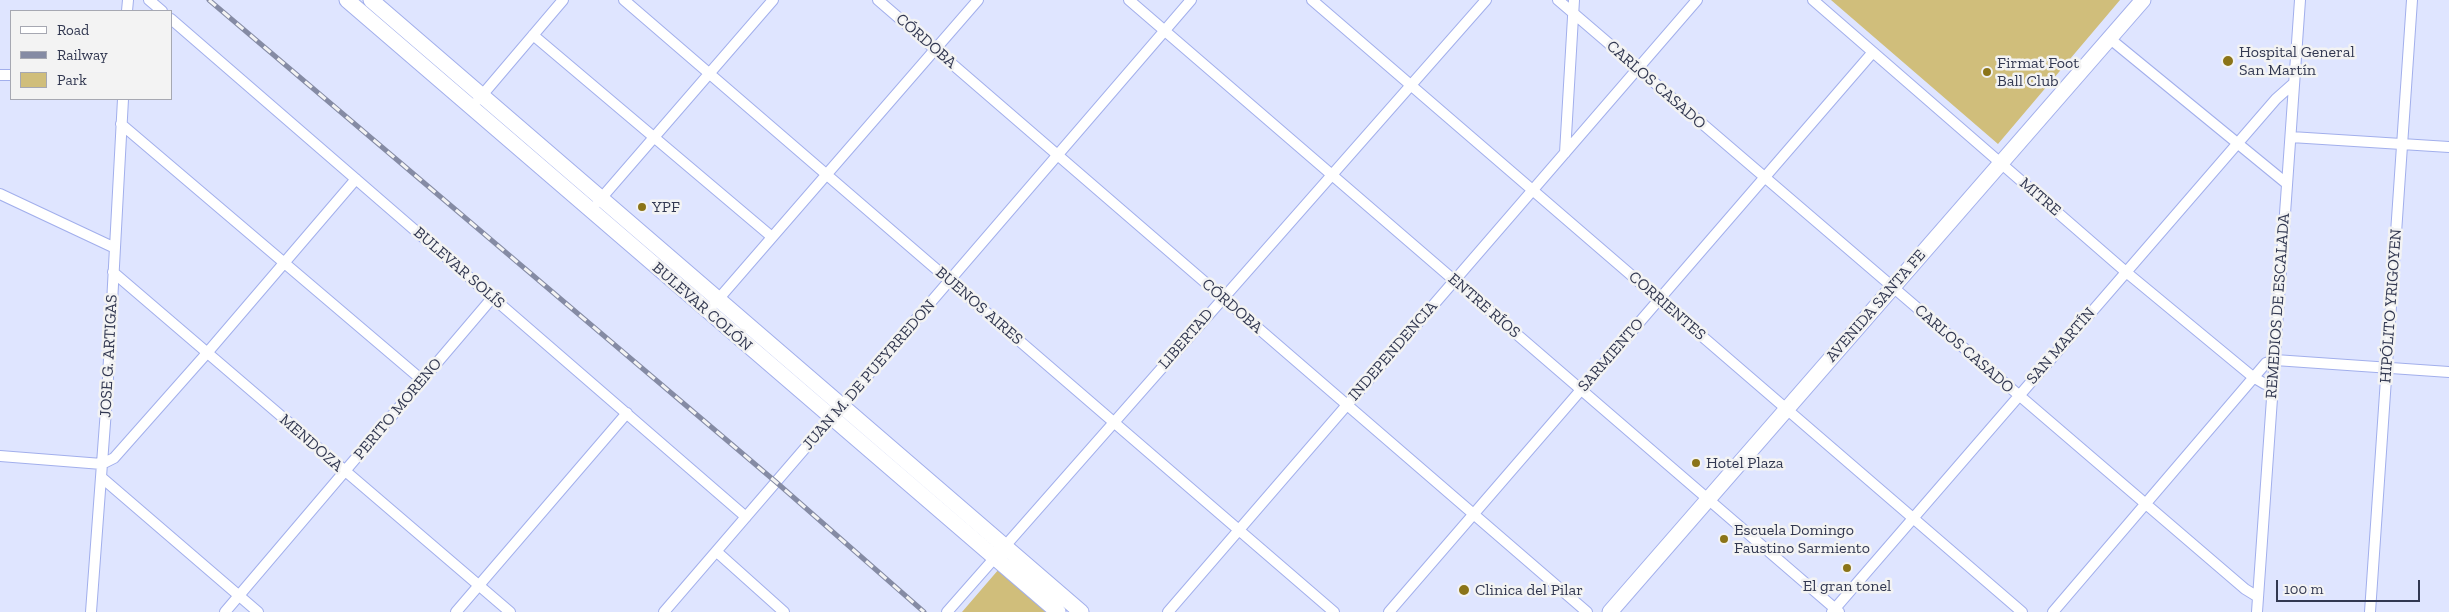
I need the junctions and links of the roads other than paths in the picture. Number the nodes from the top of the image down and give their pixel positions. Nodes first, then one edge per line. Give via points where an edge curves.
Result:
1 (149, 0) edge
2 (346, 0) edge
3 (370, 0) edge
4 (563, 0) edge
5 (624, 0) edge
6 (773, 0) edge
7 (878, 0) edge
8 (978, 0) edge
9 (1129, 0) edge
10 (1191, 0) edge
11 (1312, 0) edge
12 (1486, 0) edge
13 (1558, 0) edge
14 (1574, 0) edge
15 (1697, 0) edge
16 (1813, 0) edge
17 (2143, 0) edge
18 (2300, 0) edge
19 (2412, 0) edge
20 (161, 10) edge
21 (1573, 14) junction
22 (172, 20) edge
23 (1164, 31) junction
24 (533, 35) junction
25 (2109, 38) junction
26 (934, 49) junction
27 (1873, 52) junction
28 (1637, 70) junction
29 (709, 73) junction
30 (2294, 83) junction
31 (1411, 85) junction
32 (482, 96) junction
33 (122, 100) edge
34 (472, 108) junction
35 (121, 124) junction
36 (654, 137) junction
37 (2291, 137) junction
38 (2238, 144) junction
39 (2402, 144) junction
40 (2449, 147) edge
41 (1565, 153) junction
42 (1058, 155) junction
43 (2001, 164) junction
44 (1332, 174) junction
45 (827, 175) junction
46 (1764, 178) junction
47 (356, 179) junction
48 (2286, 183) junction
49 (1533, 190) junction
50 (0, 194) edge
51 (601, 198) junction
52 (591, 211) junction
53 (772, 237) junction
54 (115, 248) junction
55 (284, 263) junction
56 (113, 272) junction
57 (2126, 272) junction
58 (1455, 280) junction
59 (949, 281) junction
60 (1892, 288) junction
61 (493, 297) junction
62 (1223, 298) junction
63 (1659, 299) junction
64 (718, 300) junction
65 (707, 312) junction
66 (207, 353) junction
67 (2275, 360) junction
68 (2387, 368) junction
69 (2449, 372) edge
70 (2253, 377) junction
71 (422, 380) junction
72 (2273, 384) junction
73 (1581, 390) junction
74 (2018, 395) junction
75 (1347, 405) junction
76 (842, 407) junction
77 (1786, 409) junction
78 (627, 413) junction
79 (832, 418) junction
80 (1113, 422) junction
81 (0, 456) edge
82 (102, 464) junction
83 (345, 472) junction
84 (101, 477) junction
85 (1708, 499) junction
86 (2144, 503) junction
87 (1474, 514) junction
88 (746, 517) junction
89 (1913, 518) junction
90 (1238, 530) junction
91 (1005, 546) junction
92 (717, 552) junction
93 (994, 558) junction
94 (478, 586) junction
95 (239, 596) junction
96 (2258, 597) junction
97 (1835, 611) edge
98 (91, 612) edge
99 (225, 612) edge
100 (258, 612) edge
101 (456, 612) edge
102 (510, 612) edge
103 (664, 612) edge
104 (784, 612) edge
105 (948, 612) edge
106 (1058, 612) edge
107 (1081, 612) edge
108 (1168, 612) edge
109 (1334, 612) edge
110 (1389, 612) edge
111 (1587, 612) edge
112 (1610, 612) edge
113 (2022, 612) edge
114 (2053, 612) edge
115 (2257, 612) edge
116 (2370, 612) edge

1 - 20 street
2 - 34 main road, BULEVAR COLÓN
3 - 32 main road, BULEVAR COLÓN
4 - 24 street
5 - 29 street, BUENOS AIRES
6 - 29 street
7 - 26 street, CÓRDOBA
8 - 26 street
9 - 23 street, ENTRE RÍOS
10 - 23 street, JUAN M. DE PUEYRREDON
11 - 31 street, CORRIENTES
12 - 31 street, LIBERTAD
13 - 21 street, CARLOS CASADO
14 - 21 street
15 - 28 street, INDEPENDENCIA
16 - 27 street, MITRE
17 - 25 main road, AVENIDA SANTA FE
18 - 30 street, REMEDIOS DE ESCALADA
19 - 39 street, HIPÓLITO YRIGOYEN
21 - 28 street, CARLOS CASADO
21 - 41 street
22 - 47 street, BULEVAR SOLÍS
23 - 42 street, JUAN M. DE PUEYRREDON
23 - 44 street, ENTRE RÍOS
24 - 32 street
24 - 36 street
25 - 38 street
25 - 43 main road, AVENIDA SANTA FE
26 - 42 street, CÓRDOBA
26 - 45 street
27 - 43 street, MITRE
27 - 46 street, SARMIENTO
28 - 41 street, INDEPENDENCIA
28 - 46 street, CARLOS CASADO
29 - 36 street
29 - 45 street, BUENOS AIRES
30 - 37 street, REMEDIOS DE ESCALADA
30 - 38 street, SAN MARTÍN via 2276,98
31 - 44 street, LIBERTAD
31 - 49 street, CORRIENTES
32 - 34 street
32 - 51 main road, BULEVAR COLÓN
33 - 35 street, JOSE G. ARTIGAS
34 - 52 main road, BULEVAR COLÓN
35 - 54 street, JOSE G. ARTIGAS
35 - 55 street
36 - 51 street
36 - 53 street
37 - 39 street
37 - 48 street, REMEDIOS DE ESCALADA
38 - 48 street
38 - 57 street, SAN MARTÍN
39 - 40 street
39 - 68 street, HIPÓLITO YRIGOYEN
41 - 49 street, INDEPENDENCIA
42 - 59 street, JUAN M. DE PUEYRREDON
42 - 62 street, CÓRDOBA
43 - 57 street, MITRE
43 - 60 main road, AVENIDA SANTA FE
44 - 58 street, ENTRE RÍOS
44 - 62 street, LIBERTAD
45 - 53 street
45 - 59 street, BUENOS AIRES
46 - 60 street, CARLOS CASADO
46 - 63 street, SARMIENTO
47 - 55 street
47 - 61 street, BULEVAR SOLÍS
48 - 67 street, REMEDIOS DE ESCALADA
49 - 58 street, INDEPENDENCIA
49 - 63 street, CORRIENTES
50 - 54 street
51 - 52 street
51 - 64 main road, BULEVAR COLÓN
52 - 65 main road, BULEVAR COLÓN
53 - 64 street
54 - 56 street, JOSE G. ARTIGAS
55 - 66 street
55 - 71 street
56 - 66 street, MENDOZA
56 - 82 street, JOSE G. ARTIGAS
57 - 70 street, MITRE
57 - 74 street, SAN MARTÍN
58 - 73 street, ENTRE RÍOS
58 - 75 street, INDEPENDENCIA
59 - 76 street, JUAN M. DE PUEYRREDON
59 - 80 street, BUENOS AIRES
60 - 74 street, CARLOS CASADO
60 - 77 main road, AVENIDA SANTA FE
61 - 71 street, PERITO MORENO
61 - 78 street, BULEVAR SOLÍS
62 - 75 street, CÓRDOBA
62 - 80 street, LIBERTAD
63 - 73 street, SARMIENTO
63 - 77 street, CORRIENTES
64 - 65 street
64 - 76 main road, BULEVAR COLÓN
65 - 79 main road, BULEVAR COLÓN
66 - 82 street via 114,458
66 - 83 street, MENDOZA
67 - 68 street
67 - 70 street via 2266,363
67 - 72 street, REMEDIOS DE ESCALADA
68 - 69 street
68 - 116 street, HIPÓLITO YRIGOYEN
70 - 72 street, MITRE via 2265,384
70 - 86 street
71 - 83 street, PERITO MORENO
72 - 96 street, REMEDIOS DE ESCALADA
73 - 85 street, ENTRE RÍOS
73 - 87 street, SARMIENTO
74 - 86 street, CARLOS CASADO
74 - 89 street, SAN MARTÍN
75 - 87 street, CÓRDOBA
75 - 90 street, INDEPENDENCIA
76 - 79 street, JUAN M. DE PUEYRREDON
76 - 91 main road, BULEVAR COLÓN
77 - 85 main road, AVENIDA SANTA FE
77 - 89 street, CORRIENTES
78 - 88 street, BULEVAR SOLÍS
78 - 94 street
79 - 88 street, JUAN M. DE PUEYRREDON
79 - 93 main road, BULEVAR COLÓN
80 - 90 street, BUENOS AIRES
80 - 91 street, LIBERTAD
81 - 82 street
82 - 84 street, JOSE G. ARTIGAS
83 - 94 street, MENDOZA
83 - 95 street, PERITO MORENO
84 - 95 street
84 - 98 street, JOSE G. ARTIGAS
85 - 97 street, ENTRE RÍOS
85 - 112 main road, AVENIDA SANTA FE
86 - 96 street, CARLOS CASADO via 2245,590
86 - 114 street
87 - 110 street, SARMIENTO
87 - 111 street, CÓRDOBA
88 - 92 street, JUAN M. DE PUEYRREDON
89 - 97 street, SAN MARTÍN
89 - 113 street, CORRIENTES
90 - 108 street, INDEPENDENCIA
90 - 109 street, BUENOS AIRES
91 - 93 street, LIBERTAD
91 - 107 main road, BULEVAR COLÓN
92 - 103 street, JUAN M. DE PUEYRREDON
92 - 104 street
93 - 105 street, LIBERTAD
93 - 106 main road, BULEVAR COLÓN
94 - 101 street
94 - 102 street, MENDOZA
95 - 99 street, PERITO MORENO
95 - 100 street
96 - 115 street, REMEDIOS DE ESCALADA

